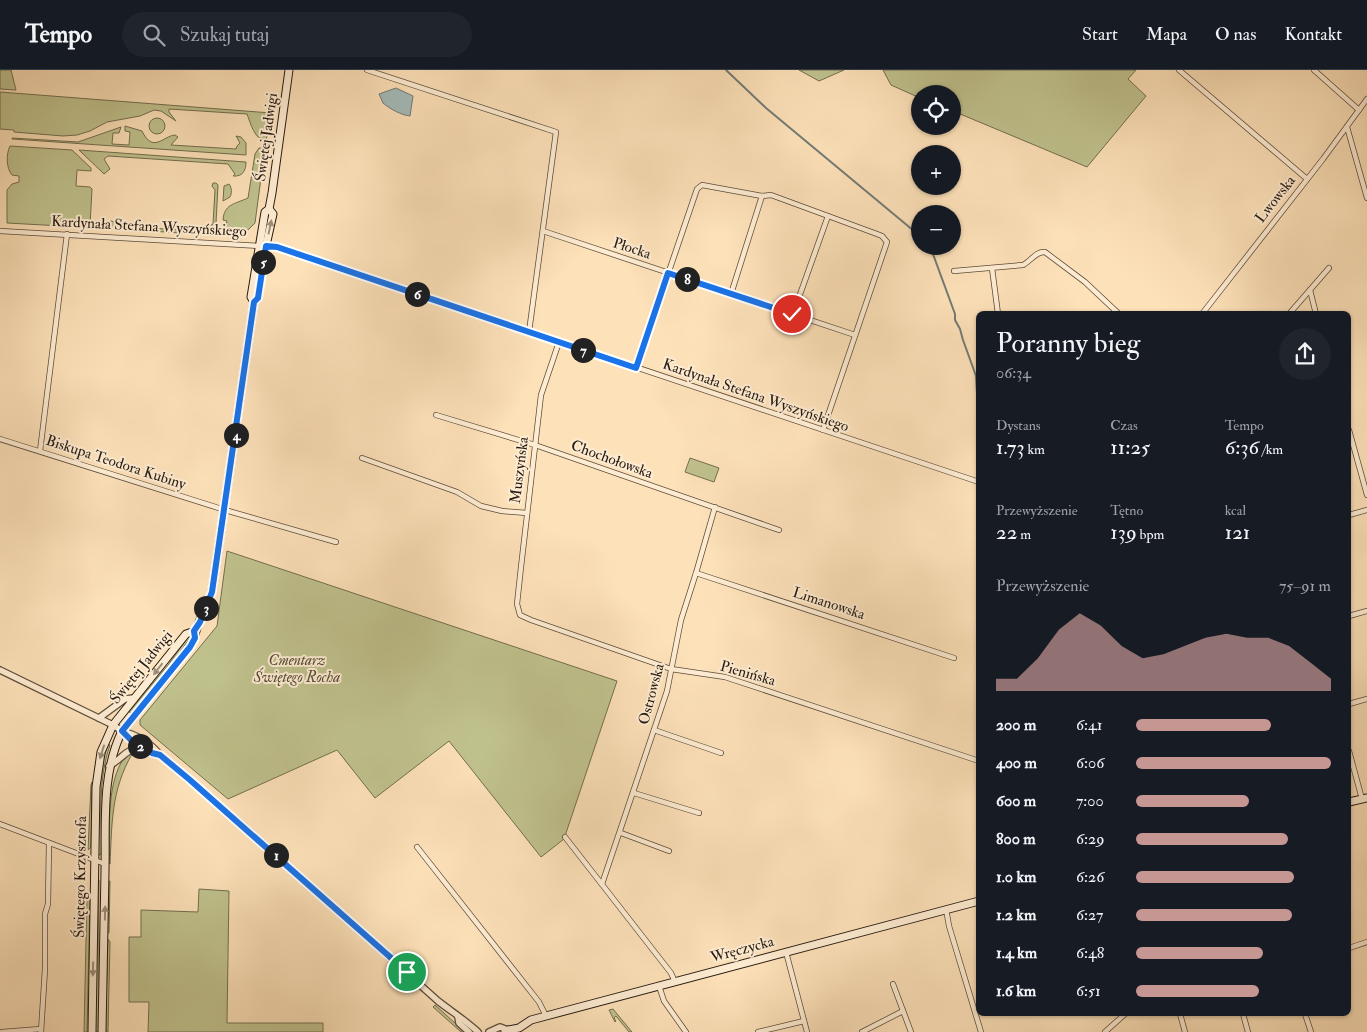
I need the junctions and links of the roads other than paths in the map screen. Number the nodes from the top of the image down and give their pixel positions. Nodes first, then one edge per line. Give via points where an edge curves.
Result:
1 (289, 70) edge
2 (367, 70) edge
3 (1179, 70) edge
4 (1314, 70) edge
5 (1367, 99) edge
6 (1360, 110) junction
7 (1347, 127) junction
8 (1307, 178) junction
9 (762, 196) junction
10 (1367, 198) edge
11 (828, 216) junction
12 (0, 230) edge
13 (543, 231) junction
14 (67, 234) junction
15 (263, 245) junction
16 (992, 268) junction
17 (1328, 268) dead end
18 (954, 272) dead end
19 (668, 273) junction
20 (1310, 290) junction
21 (731, 294) junction
22 (998, 311) edge
23 (1116, 311) edge
24 (1204, 311) edge
25 (1292, 311) edge
26 (1315, 311) edge
27 (793, 314) junction
28 (529, 332) junction
29 (855, 335) junction
30 (559, 342) junction
31 (636, 368) junction
32 (436, 415) dead end
33 (823, 430) junction
34 (1351, 437) edge
35 (0, 439) edge
36 (535, 445) junction
37 (40, 451) junction
38 (362, 458) dead end
39 (976, 481) edge
40 (1367, 495) edge
41 (714, 507) junction
42 (225, 510) junction
43 (1367, 510) edge
44 (527, 513) junction
45 (1351, 514) edge
46 (779, 530) dead end
47 (336, 542) dead end
48 (696, 573) junction
49 (518, 604) joint
50 (1367, 611) edge
51 (1351, 615) edge
52 (194, 631) junction
53 (954, 658) dead end
54 (671, 669) junction
55 (0, 670) edge
56 (134, 698) junction
57 (1367, 699) edge
58 (1351, 703) edge
59 (99, 718) junction
60 (113, 725) junction
61 (654, 730) junction
62 (122, 731) junction
63 (140, 746) junction
64 (721, 753) dead end
65 (160, 755) junction
66 (1351, 757) edge
67 (976, 760) edge
68 (109, 766) junction
69 (634, 793) junction
70 (1364, 798) edge
71 (1351, 801) edge
72 (699, 813) dead end
73 (0, 824) edge
74 (621, 833) junction
75 (565, 837) dead end
76 (49, 843) junction
77 (417, 847) dead end
78 (668, 851) dead end
79 (94, 860) junction
80 (106, 864) junction
81 (602, 884) junction
82 (976, 902) edge
83 (946, 910) junction
84 (1366, 942) edge
85 (1351, 947) edge
86 (1367, 949) edge
87 (786, 952) junction
88 (675, 982) junction
89 (893, 984) dead end
90 (659, 986) junction
91 (903, 1011) junction
92 (976, 1015) edge
93 (546, 1016) junction
94 (976, 1016) edge
95 (1123, 1016) edge
96 (1181, 1016) edge
97 (1244, 1016) edge
98 (1306, 1016) edge
99 (458, 1017) junction
100 (804, 1021) junction
101 (41, 1030) edge
102 (518, 1030) edge
103 (507, 1031) edge
104 (2, 1032) edge
105 (92, 1032) edge
106 (102, 1032) edge
107 (469, 1032) edge
108 (478, 1032) edge
109 (489, 1032) edge
110 (686, 1032) edge
111 (758, 1032) edge
112 (808, 1032) edge
113 (862, 1032) edge
114 (911, 1032) edge
115 (981, 1032) edge
116 (1105, 1032) edge
117 (1185, 1032) edge
118 (1248, 1032) edge
119 (1311, 1032) edge

1 - 15 main road, Świętej Jadwigi via 269,209 265,212
2 - 13 street via 556,132
3 - 8 street
4 - 6 street
5 - 6 street, Lwowska
6 - 7 street, Lwowska
7 - 8 street, Lwowska
7 - 10 street
8 - 24 street, Lwowska
9 - 11 street via 771,195
9 - 19 street via 702,185 697,189
9 - 21 street
11 - 27 street
11 - 29 street via 882,236 887,242
12 - 14 street, Kardynała Stefana Wyszyńskiego
13 - 19 street, Płocka
13 - 28 street
14 - 15 street, Kardynała Stefana Wyszyńskiego
14 - 37 street
15 - 28 street, Kardynała Stefana Wyszyńskiego
15 - 42 main road, Świętej Jadwigi via 251,297 254,302
16 - 18 street
16 - 22 street
16 - 23 street via 1023,265 1037,253 1045,252 1085,282
17 - 20 street
19 - 21 street, Płocka
19 - 31 street
20 - 25 street
20 - 26 street
21 - 27 street, Płocka
27 - 29 street, Płocka
28 - 30 street, Kardynała Stefana Wyszyńskiego
29 - 33 street
30 - 31 street, Kardynała Stefana Wyszyńskiego
30 - 36 street, Muszyńska via 541,395
31 - 33 street, Kardynała Stefana Wyszyńskiego
32 - 36 street, Chochołowska
33 - 39 street, Kardynała Stefana Wyszyńskiego
34 - 40 street
35 - 37 street, Biskupa Teodora Kubiny
36 - 41 street, Chochołowska
36 - 44 street, Muszyńska
37 - 42 street, Biskupa Teodora Kubiny
38 - 44 street via 457,492 480,506
41 - 46 street, Chochołowska
41 - 48 street, Ostrowska
42 - 47 street
42 - 52 main road, Świętej Jadwigi via 212,592
43 - 45 street
44 - 49 street, Muszyńska
48 - 53 street, Limanowska
48 - 54 street, Ostrowska via 681,620
49 - 54 street, Pienińska via 520,615 531,620
50 - 51 street
52 -> 56 main road, Świętej Jadwigi via 186,634
52 - 62 main road, Świętej Jadwigi via 195,638 190,647
54 - 61 street, Ostrowska
54 - 67 street, Pienińska via 726,677
55 - 59 street
56 - 59 street via 125,699
56 - 60 main road, Świętej Jadwigi
57 - 58 street
59 - 60 street
60 - 62 street
60 -> 79 main road, Świętego Krzysztofa via 98,766
61 - 64 street
61 - 69 street, Ostrowska
62 - 63 street
62 - 65 street via 139,737
62 - 68 main road, Świętego Krzysztofa
63 - 65 street
63 - 68 street via 122,754
65 - 99 street
66 - 70 street
68 - 80 main road, Świętego Krzysztofa
69 - 72 street
69 - 74 street, Ostrowska
70 - 71 main road
73 - 76 street
74 - 78 street
74 - 81 street, Ostrowska
75 - 81 street
76 - 79 street
76 - 101 street
77 - 93 street via 539,1002
79 - 80 street
79 -> 105 main road, Świętego Krzysztofa
106 -> 80 main road, Świętego Krzysztofa
81 - 88 street
82 - 83 main road, Wręczycka
83 - 87 main road, Wręczycka
83 - 92 street
84 - 85 street
84 - 86 street
87 - 88 main road, Wręczycka
87 - 100 street
88 - 90 main road, Wręczycka
89 - 91 street
90 - 93 main road, Wręczycka
90 - 110 street via 664,1001
91 - 113 street
91 - 114 street
93 - 102 main road, Wręczycka via 531,1020
94 - 115 street
95 - 116 street
96 - 117 street
97 - 118 street
98 - 119 street
99 - 107 street via 459,1023
99 - 108 street
100 - 111 street
100 - 112 street
101 - 104 street
102 - 103 main road, Wręczycka
103 - 109 street via 500,1027

